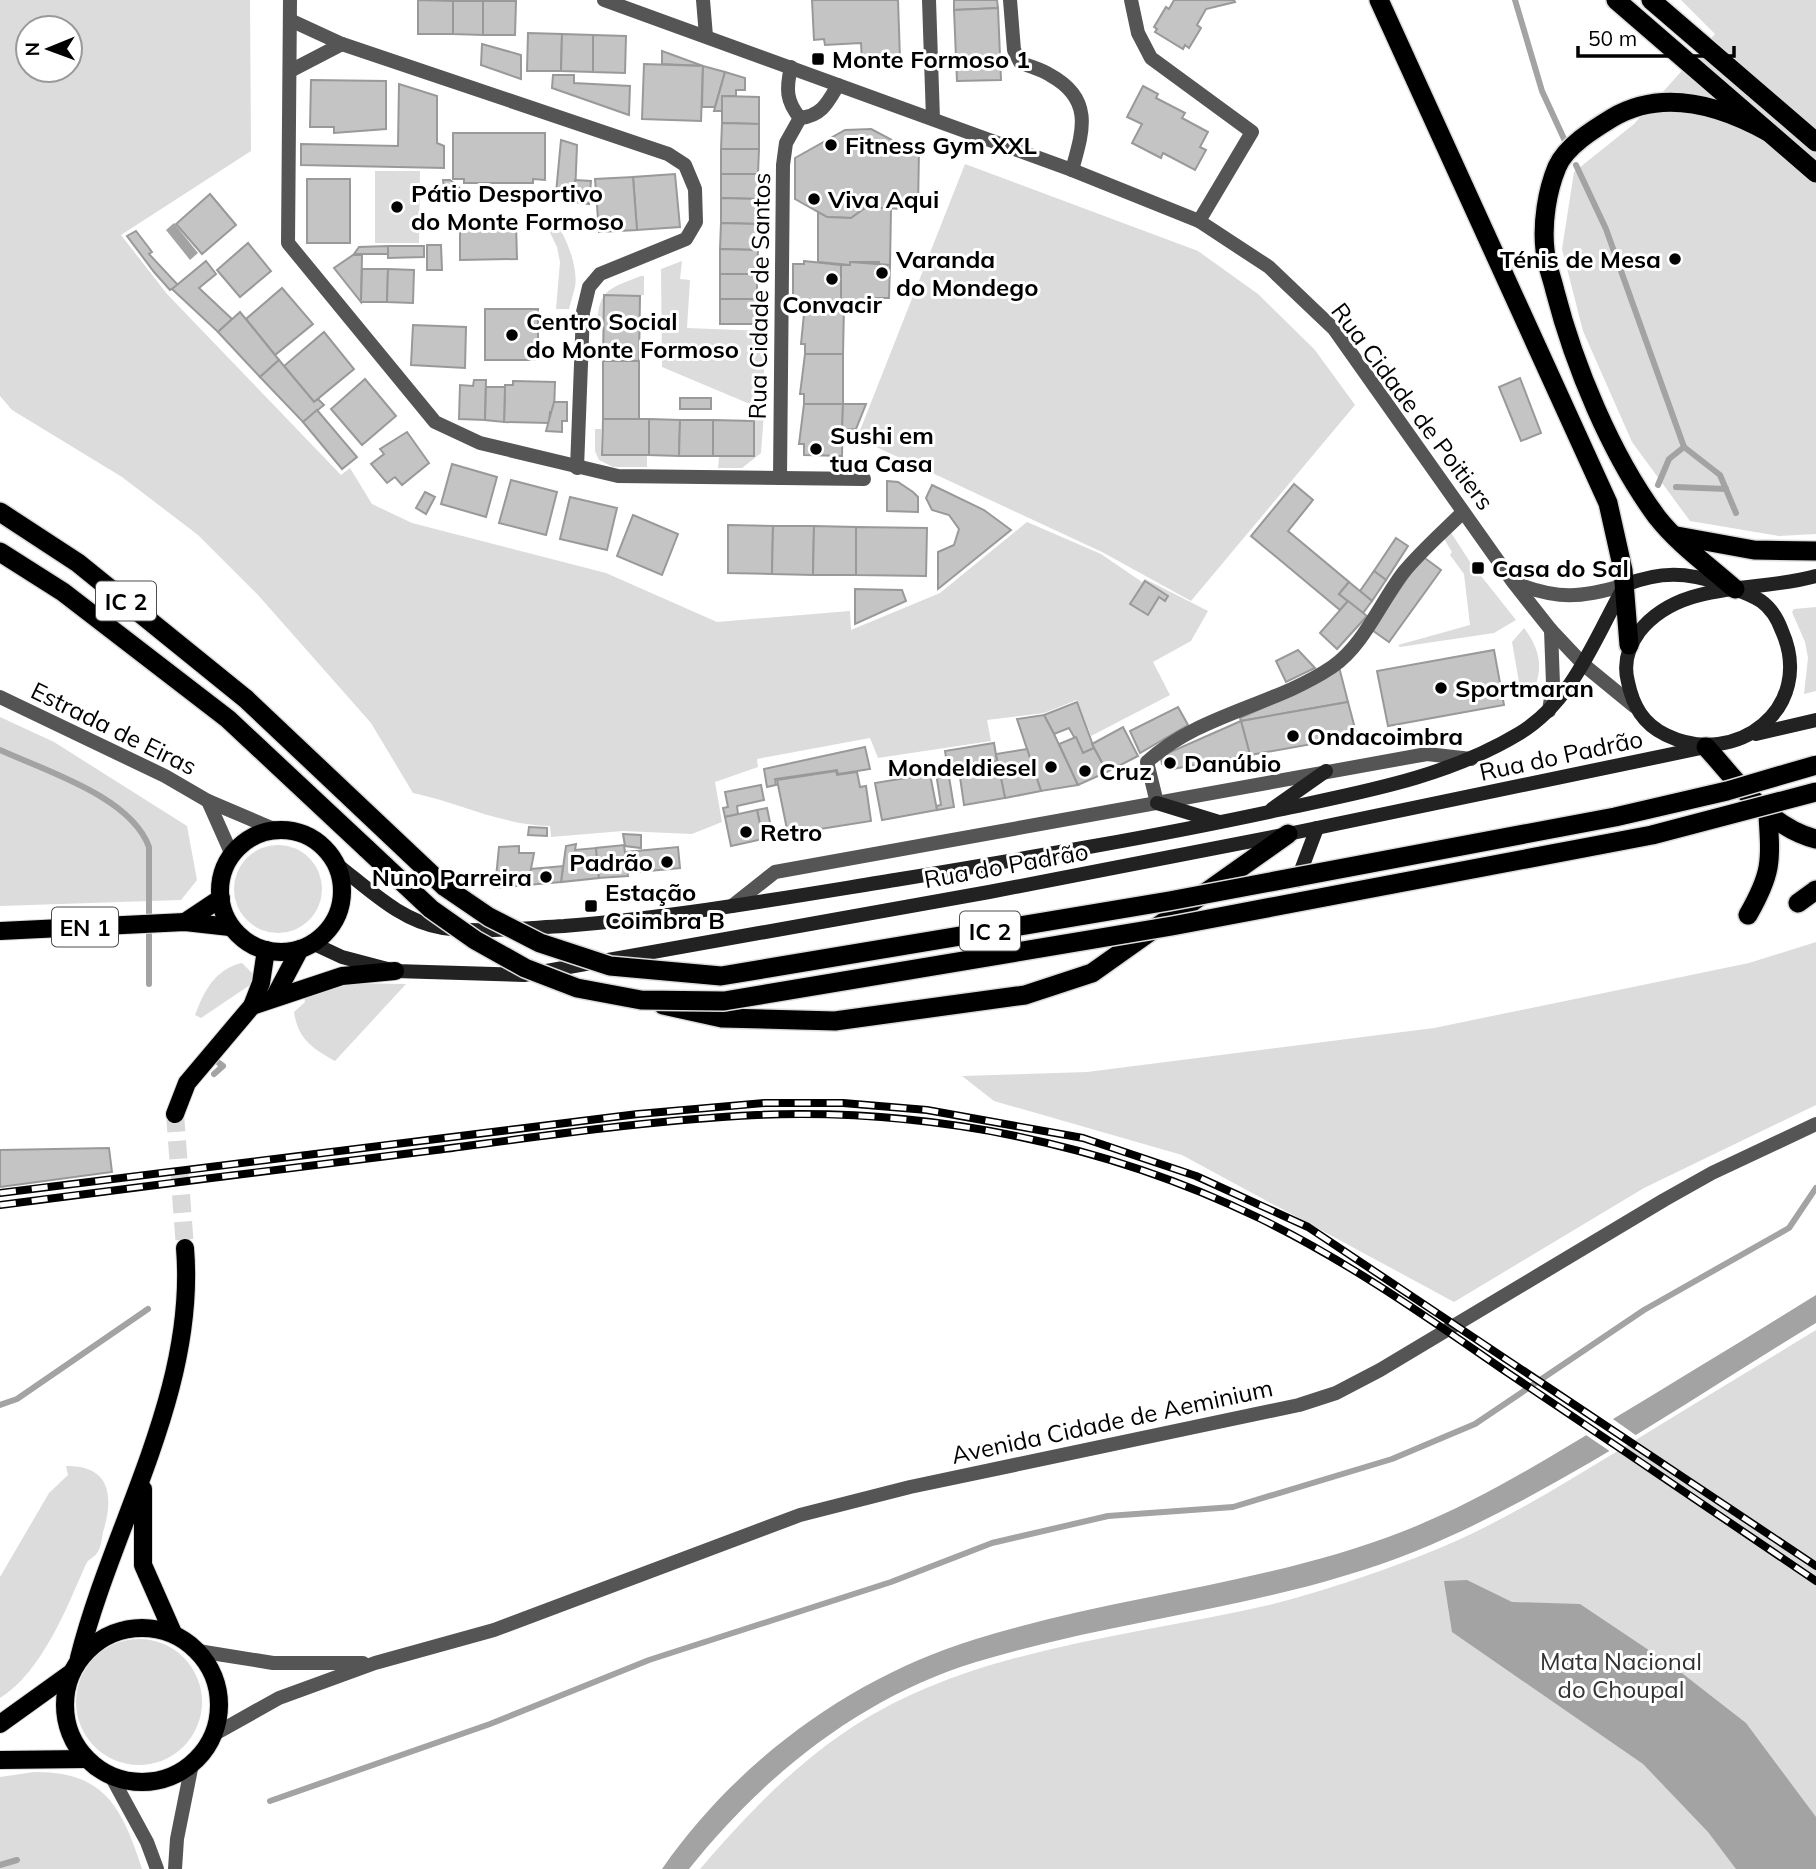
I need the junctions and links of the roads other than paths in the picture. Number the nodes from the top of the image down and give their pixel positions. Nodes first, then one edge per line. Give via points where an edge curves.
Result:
1 (290, 0) edge
2 (604, 0) edge
3 (703, 0) edge
4 (929, 0) edge
5 (1010, 0) edge
6 (1131, 0) edge
7 (1379, 0) edge
8 (1616, 0) edge
9 (1651, 0) edge
10 (290, 20) junction
11 (706, 36) junction
12 (342, 44) junction
13 (791, 68) junction
14 (290, 71) junction
15 (838, 85) junction
16 (800, 118) junction
17 (933, 119) junction
18 (1768, 132) junction
19 (1816, 142) edge
20 (1072, 170) junction
21 (1816, 173) edge
22 (1199, 221) junction
23 (577, 468) junction
24 (780, 478) junction
25 (864, 479) dead end
26 (0, 512) edge
27 (1464, 512) junction
28 (1675, 536) junction
29 (1816, 551) edge
30 (0, 552) edge
31 (1816, 576) edge
32 (1513, 582) junction
33 (1625, 585) junction
34 (1735, 589) junction
35 (1551, 630) junction
36 (1629, 645) junction
37 (1584, 665) junction
38 (0, 697) edge
39 (1634, 706) junction
40 (1549, 711) junction
41 (1816, 720) edge
42 (1752, 735) junction
43 (1706, 747) junction
44 (1471, 759) junction
45 (1816, 765) edge
46 (1326, 771) junction
47 (1816, 792) edge
48 (208, 801) junction
49 (1157, 803) junction
50 (1267, 812) junction
51 (1768, 815) junction
52 (1221, 822) junction
53 (1317, 828) junction
54 (276, 830) junction
55 (1288, 834) junction
56 (1816, 839) edge
57 (232, 855) junction
58 (335, 863) junction
59 (1297, 883) dead end
60 (1816, 890) edge
61 (221, 898) junction
62 (1807, 901) edge
63 (732, 906) junction
64 (1748, 915) dead end
65 (177, 923) junction
66 (230, 927) junction
67 (0, 931) edge
68 (306, 946) junction
69 (266, 950) junction
70 (395, 971) junction
71 (274, 998) junction
72 (641, 1000) junction
73 (252, 1006) junction
74 (176, 1114) tunnel mouth
75 (1816, 1124) edge
76 (185, 1248) tunnel mouth
77 (143, 1475) junction
78 (173, 1633) junction
79 (198, 1651) junction
80 (375, 1663) junction
81 (75, 1667) junction
82 (0, 1724) edge
83 (213, 1735) junction
84 (86, 1759) junction
85 (0, 1760) edge
86 (192, 1763) junction
87 (111, 1776) junction
88 (157, 1869) edge
89 (175, 1869) edge

1 - 10 street
2 - 11 street, Rua Cidade de Poitiers
3 - 11 street
4 - 17 street
5 - 20 street via 1014,50 1020,62 1049,74 1079,103 1084,128
6 - 22 street via 1138,33 1151,58 1252,132
7 - 33 highway via 1608,503
8 - 18 highway
9 - 19 highway
10 - 12 street
10 - 14 street
11 - 13 street, Rua Cidade de Poitiers
12 - 14 street
12 - 23 street via 668,154 685,165 695,189 696,222 686,239 600,274 589,287 583,312
13 - 15 street, Rua Cidade de Poitiers
13 - 16 street via 786,88 790,106
14 - 23 street via 288,243 435,422 480,443
15 - 16 street via 824,108 812,117
15 - 17 street, Rua Cidade de Poitiers
16 - 24 street, Rua Cidade de Santos via 786,143 783,165
17 - 20 street, Rua Cidade de Poitiers
18 - 21 highway
18 - 28 highway via 1734,113 1695,103 1656,104 1618,115 1590,132 1558,163 1547,200 1545,250 1567,337 1617,451 1657,517
20 - 22 street, Rua Cidade de Poitiers
22 - 27 street, Rua Cidade de Poitiers via 1269,267 1334,329
23 - 24 street via 618,476
24 - 25 street
26 - 45 highway, IC 2, bridge via 78,563 246,699 445,887 489,917 540,943 610,966 721,976 1169,901 1615,817
27 - 32 street, Rua Cidade de Poitiers
27 - 49 street via 1403,574 1335,665 1301,685 1180,736 1147,762
28 - 29 highway via 1754,550
28 - 34 highway
30 - 72 highway, IC 2, bridge via 63,592 228,719 431,908 475,940 525,968 577,988
31 - 34 main road
32 - 33 street via 1565,597
32 - 35 street, Rua Cidade de Poitiers
33 - 34 main road via 1672,572
33 - 36 highway
33 - 37 main road, Rua do Padrão
34 - 36 main road via 1667,606
34 - 42 main road via 1770,610 1787,641 1790,660 1788,679 1773,717
35 - 37 street, Rua Cidade de Poitiers
35 - 40 street
36 - 39 main road via 1627,678
37 - 39 street, Rua Cidade de Poitiers
37 - 40 main road, Rua do Padrão
38 - 48 street, Estrada de Eiras via 154,770
39 - 43 main road via 1660,732
40 - 44 main road, Rua do Padrão via 1521,733
41 - 42 main road
42 - 43 main road
43 - 51 highway
43 - 53 main road, Rua do Padrão
44 - 46 street, Rua do Padrão via 1427,754
44 - 50 main road, Rua do Padrão via 1406,783
46 - 49 street, Rua do Padrão
46 - 50 main road
47 - 72 highway, IC 2, bridge via 1652,835 1172,926 724,1001
48 - 54 street, Estrada de Eiras
48 - 57 street, Estrada de Eiras
49 - 52 main road
49 - 63 street, Rua do Padrão via 775,872
50 - 52 main road, Rua do Padrão
51 - 56 highway
51 - 64 highway via 1771,860 1766,883
52 - 63 main road, Rua do Padrão
53 - 55 main road, Rua do Padrão
53 - 59 main road
54 - 57 main road via 244,842
54 - 58 main road via 311,838
55 - 70 main road, Rua do Padrão via 524,975
55 - 72 highway, bridge via 1092,973 1025,995 835,1021 722,1018
57 - 61 main road via 224,870
58 - 63 main road, Rua do Padrão via 410,919 443,928 562,926
58 - 68 main road via 341,899 331,924
60 - 62 highway
61 - 65 main road
61 - 66 main road
65 - 66 main road, EN 1
65 - 67 main road, EN 1
66 - 69 main road via 251,946
68 - 69 main road via 283,952
68 - 70 main road, Rua do Padrão
68 - 71 main road
69 - 73 main road
70 - 71 main road via 342,976
71 - 73 main road
73 - 74 main road via 187,1083
75 - 80 street, Avenida Cidade de Aeminium via 1688,1186 1336,1393 1299,1405 813,1511 494,1630
76 - 77 main road via 187,1290 180,1342
77 - 78 main road via 143,1565
77 - 81 main road
78 - 79 main road
78 - 81 main road via 138,1627 121,1630 97,1642
79 - 80 street, Avenida Cidade de Aeminium via 273,1663
79 - 83 main road via 216,1682 218,1718
80 - 83 street, Avenida Cidade de Aeminium via 279,1698
81 - 82 main road
81 - 84 main road via 64,1709 75,1744
83 - 86 main road
84 - 85 main road
84 - 87 main road
86 - 87 main road via 153,1781
86 - 89 street
87 - 88 street

